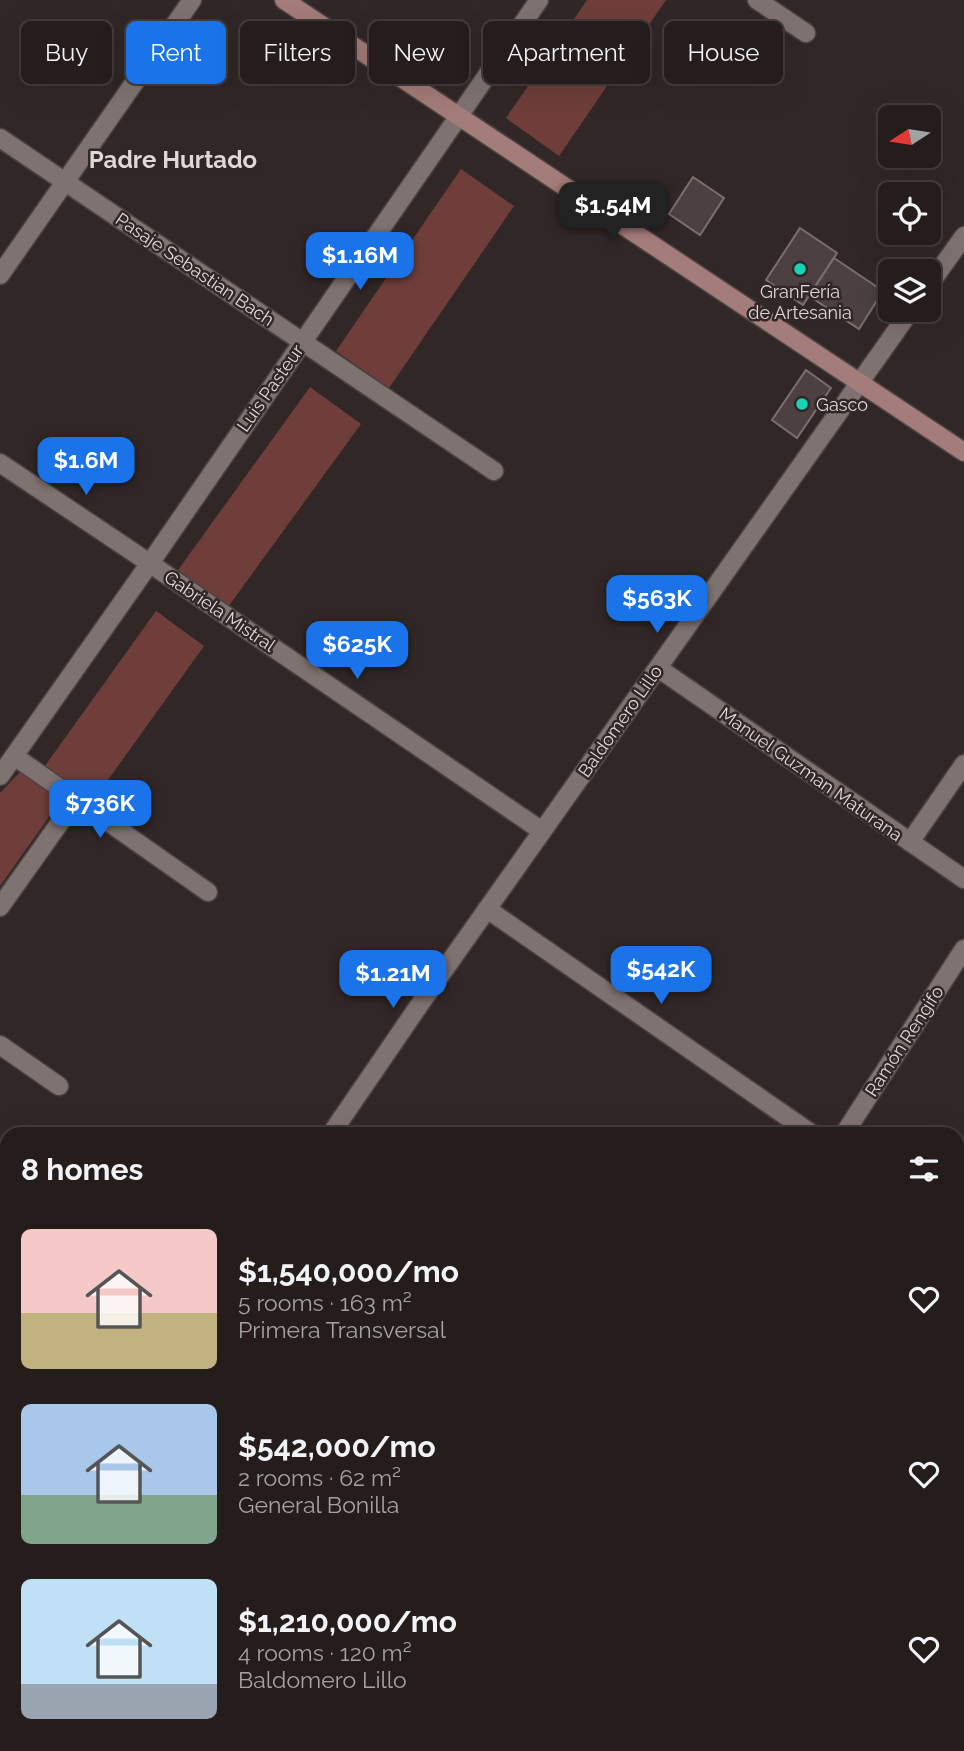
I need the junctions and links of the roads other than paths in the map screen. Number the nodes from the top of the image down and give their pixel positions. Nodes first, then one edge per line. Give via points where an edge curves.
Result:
1 (192, 0) edge
2 (284, 0) edge
3 (539, 0) edge
4 (757, 0) edge
5 (806, 33) dead end
6 (458, 116) junction
7 (0, 138) edge
8 (65, 182) junction
9 (964, 236) edge
10 (941, 268) edge
11 (0, 275) edge
12 (902, 322) edge
13 (302, 342) junction
14 (859, 383) junction
15 (964, 452) edge
16 (0, 463) edge
17 (494, 471) dead end
18 (150, 563) junction
19 (658, 668) junction
20 (14, 756) junction
21 (964, 764) edge
22 (0, 776) edge
23 (76, 800) junction
24 (542, 831) junction
25 (910, 842) junction
26 (964, 879) edge
27 (208, 892) dead end
28 (0, 906) edge
29 (487, 909) junction
30 (964, 949) edge
31 (0, 1045) edge
32 (59, 1086) dead end
33 (336, 1127) edge
34 (802, 1127) edge
35 (850, 1127) edge

1 - 8 street
2 - 6 main road
3 - 6 street, Luis Pasteur
4 - 5 street
6 - 13 street, Luis Pasteur
6 - 14 main road
7 - 8 street, Pasaje Sebastian Bach
8 - 11 street
8 - 13 street, Pasaje Sebastian Bach
9 - 10 street
12 - 14 street, Baldomero Lillo
13 - 17 street, Pasaje Sebastian Bach
13 - 18 street, Luis Pasteur
14 - 15 main road
14 - 19 street, Baldomero Lillo
16 - 18 street, Gabriela Mistral
18 - 20 street, Luis Pasteur
18 - 24 street, Gabriela Mistral
19 - 24 street, Baldomero Lillo
19 - 25 street, Manuel Guzman Maturana
20 - 22 street, Luis Pasteur
20 - 23 street
21 - 25 street
23 - 27 street
23 - 28 street
24 - 29 street, Baldomero Lillo
25 - 26 street, Manuel Guzman Maturana
29 - 33 street, Baldomero Lillo
29 - 34 street
30 - 35 street, Ramón Rengifo
31 - 32 street

